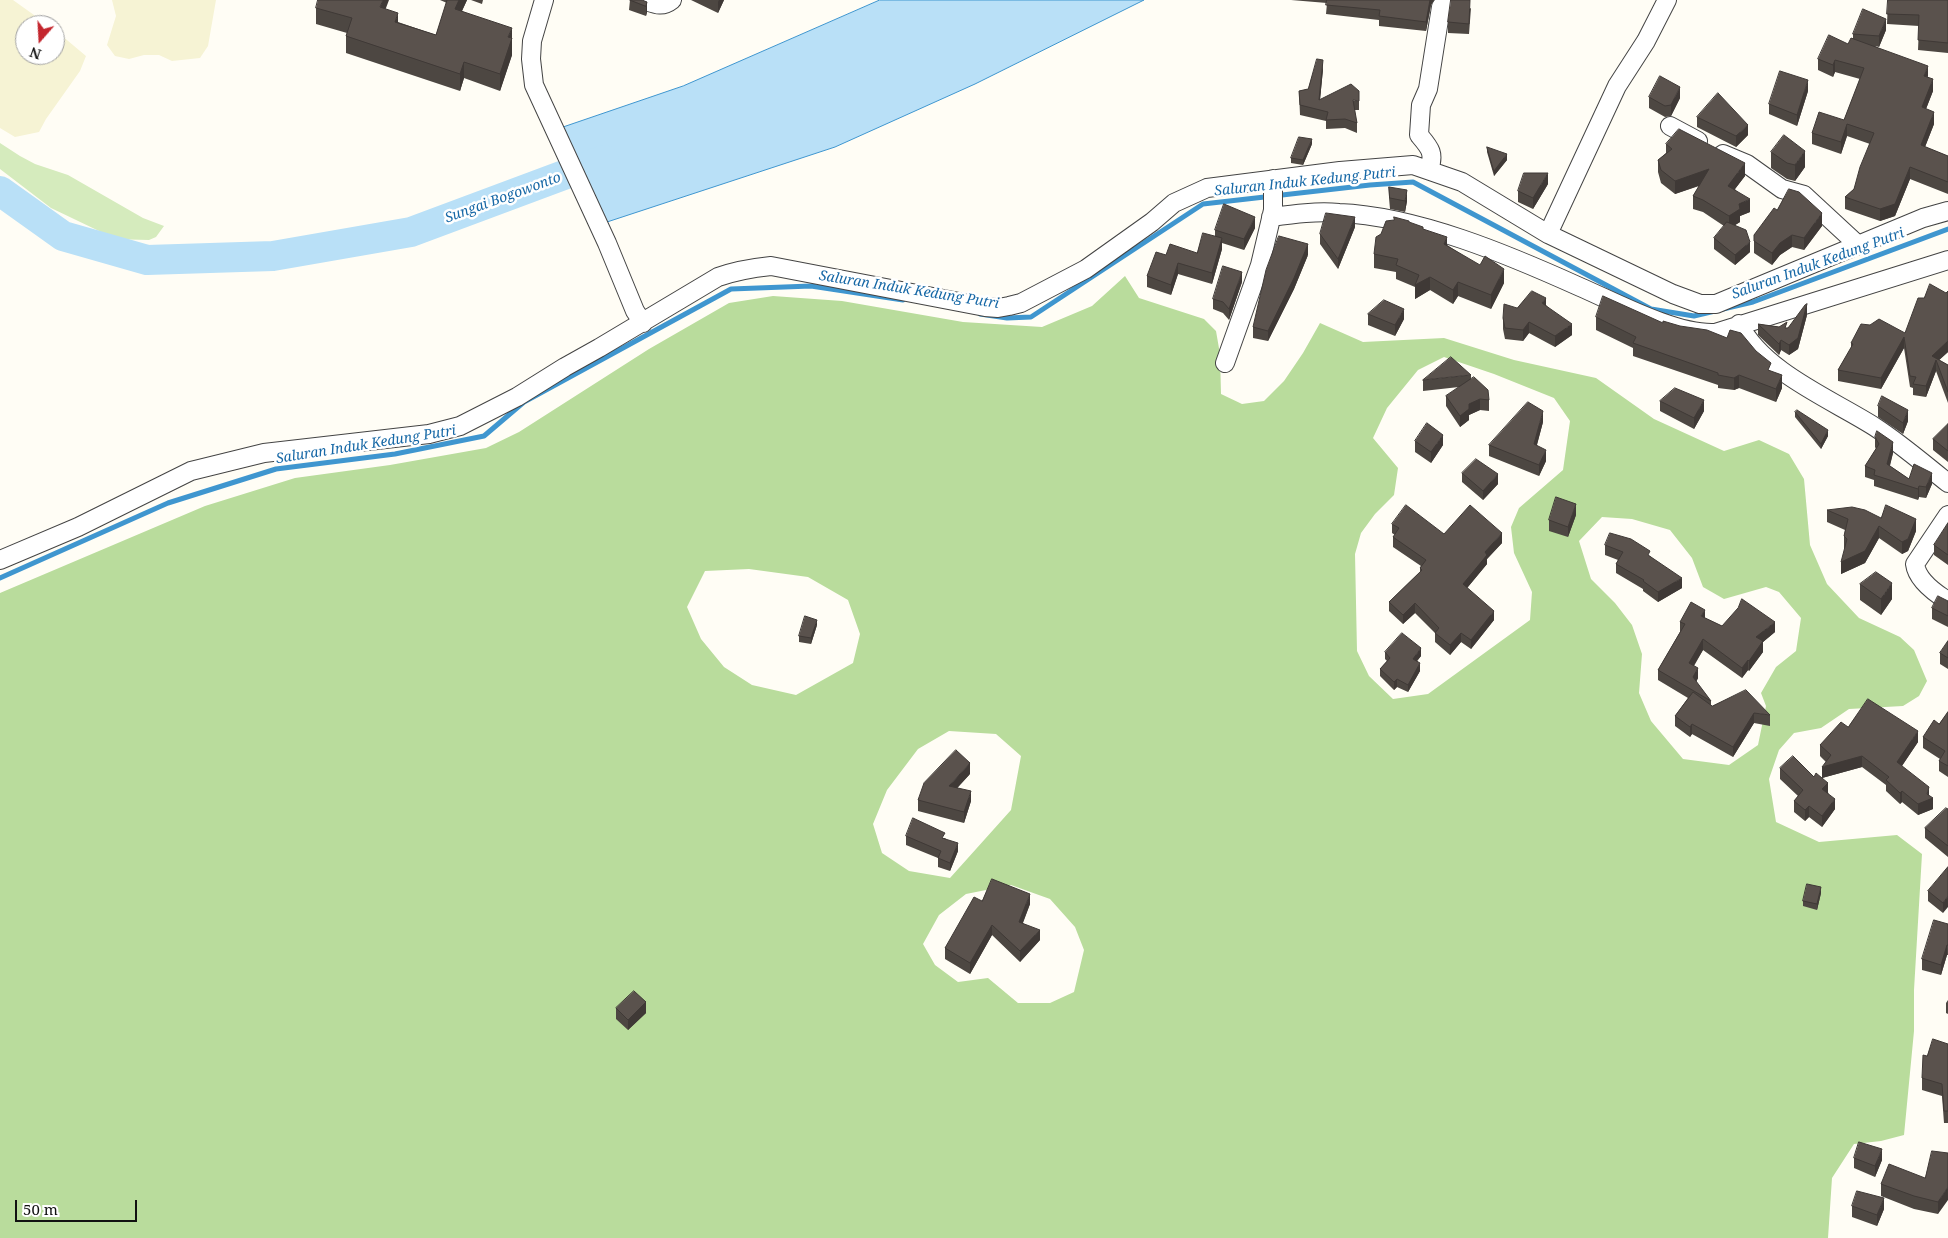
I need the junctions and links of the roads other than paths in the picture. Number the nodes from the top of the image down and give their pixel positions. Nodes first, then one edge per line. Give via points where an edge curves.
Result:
1 (544, 0) edge
2 (644, 0) edge
3 (672, 0) edge
4 (1446, 0) edge
5 (1667, 0) edge
6 (1670, 126) dead end
7 (1429, 170) junction
8 (1273, 182) junction
9 (1948, 211) edge
10 (1272, 213) junction
11 (1548, 234) junction
12 (1857, 244) junction
13 (1948, 260) edge
14 (643, 323) junction
15 (1739, 324) junction
16 (1225, 364) dead end
17 (1948, 483) edge
18 (1948, 515) edge
19 (0, 560) edge
20 (1948, 601) edge

1 - 14 street via 532,41 534,85
2 - 3 street via 657,5
4 - 7 street via 1441,8 1428,89 1421,105 1420,135 1430,148
5 - 11 street via 1646,42 1617,86
6 - 12 street via 1747,164 1782,189 1804,195
7 - 8 street via 1414,165 1340,171
7 - 11 street via 1462,182
8 - 10 street
8 - 14 street via 1207,188 1188,196 1174,203 1086,270 1010,306 985,307 771,266 718,277
9 - 12 street
10 - 15 street via 1339,212 1376,216 1434,230 1528,263 1653,318 1686,329 1715,333
10 - 16 street via 1260,265
11 - 12 street via 1672,294 1708,305
13 - 15 street
14 - 19 street via 518,397 460,426 429,434 264,453 191,471 78,527
15 - 17 street via 1747,340 1771,361 1804,385 1884,433
18 - 20 street via 1915,564 1918,575

